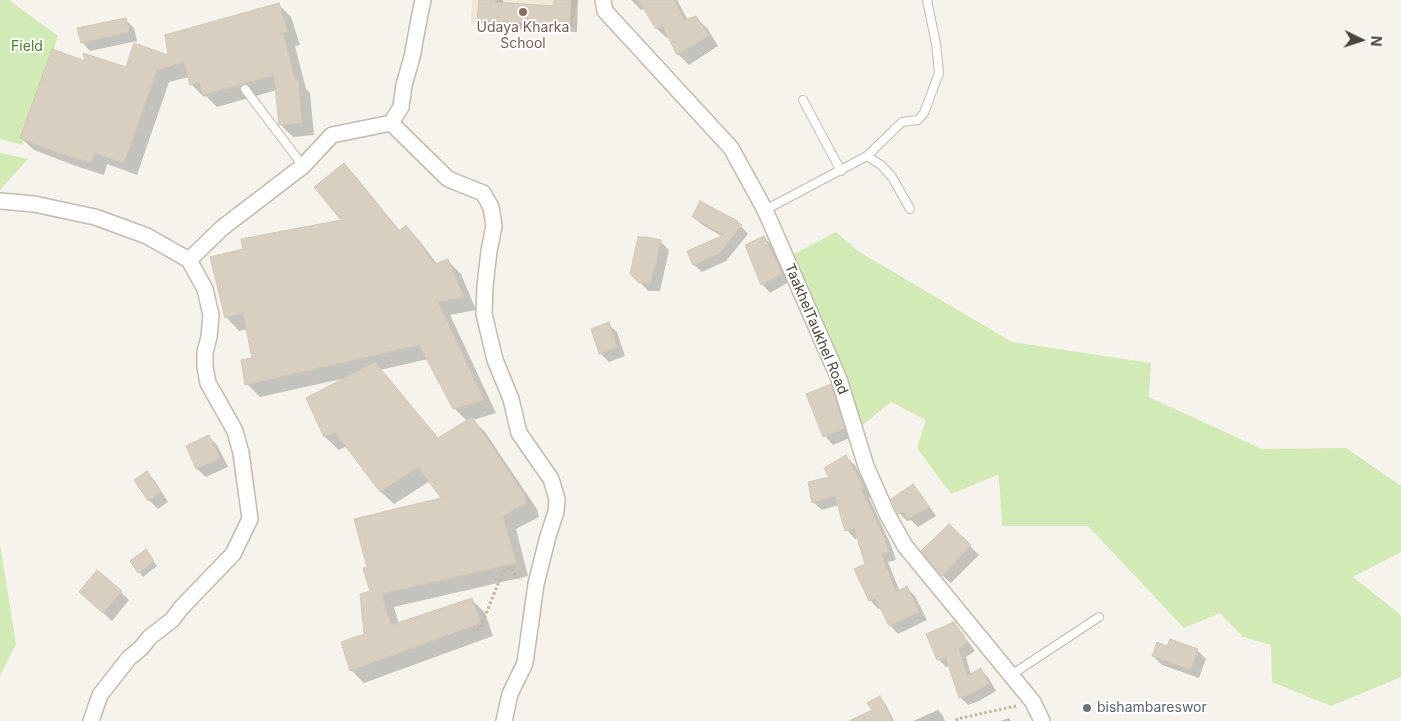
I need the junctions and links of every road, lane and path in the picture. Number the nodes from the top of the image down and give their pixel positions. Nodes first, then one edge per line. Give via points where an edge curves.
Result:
1 (423, 0) edge
2 (603, 0) edge
3 (927, 0) edge
4 (246, 89) dead end
5 (803, 100) dead end
6 (391, 123) junction
7 (867, 156) junction
8 (303, 166) junction
9 (841, 171) junction
10 (0, 201) edge
11 (910, 209) dead end
12 (765, 210) junction
13 (190, 260) junction
14 (514, 571) dead end
15 (1098, 617) dead end
16 (472, 630) dead end
17 (1011, 674) junction
18 (1033, 702) junction
19 (91, 721) edge
20 (504, 721) edge
21 (957, 721) edge
22 (1042, 721) edge

1 - 6 street via 401,107
2 - 12 street, TaakhelTaukhel Road via 604,11 731,148
3 - 7 lane via 938,73 924,113 918,120 902,122
4 - 8 lane
5 - 9 lane
6 - 8 street via 332,135
6 - 20 street via 448,179 483,193 491,207 494,226 484,314 490,342 519,433 550,479 557,499 536,584 525,663 510,694
7 - 9 lane
7 - 11 lane via 892,178
8 - 13 street via 222,228
9 - 12 lane
10 - 13 street via 34,204 95,218 147,236
12 - 17 street, TaakhelTaukhel Road via 839,379 866,466 887,514 905,546
13 - 19 street via 205,289 211,315 205,352 208,383 235,431 250,518 233,554 110,681 100,695
14 - 16 path via 506,569 502,574 480,629
15 - 17 lane
17 - 18 street, TaakhelTaukhel Road
18 - 21 path
18 - 22 street, TaakhelTaukhel Road

